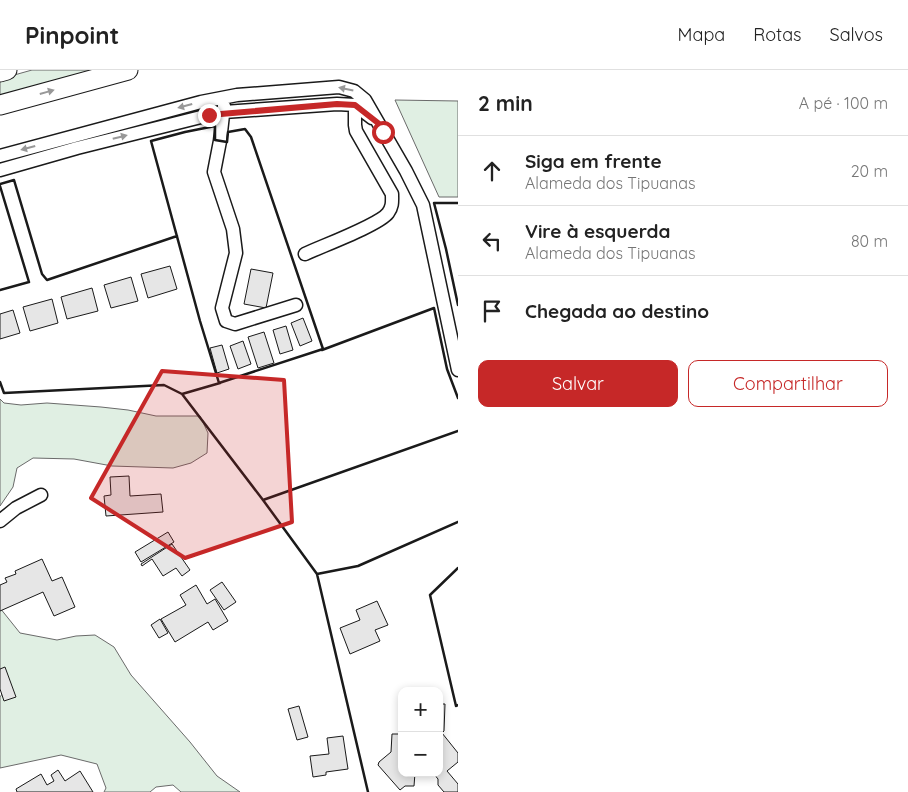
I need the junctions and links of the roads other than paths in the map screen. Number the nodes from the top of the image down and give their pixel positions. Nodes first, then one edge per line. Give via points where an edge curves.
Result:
1 (6, 70) edge
2 (128, 70) edge
3 (0, 72) edge
4 (275, 92) junction
5 (224, 98) junction
6 (0, 105) edge
7 (355, 105) junction
8 (278, 109) junction
9 (224, 112) junction
10 (378, 123) junction
11 (86, 139) junction
12 (1, 156) edge
13 (3, 170) edge
14 (305, 254) dead end
15 (296, 305) dead end
16 (458, 370) edge
17 (41, 495) dead end
18 (0, 521) edge

1 - 3 highway
6 -> 2 highway
4 - 5 street
4 - 8 street
10 -> 4 street via 365,100 354,91 339,87
5 - 9 street
5 -> 11 street via 201,102
7 - 8 street
7 - 10 street
7 - 14 street via 356,131 392,194 392,205 387,214 376,222
8 - 9 street
11 -> 9 street
9 - 15 street via 214,172 233,230 236,253 222,308 226,321 235,324
10 - 16 street via 423,205
11 -> 12 street
11 - 13 street
12 - 13 street
17 - 18 street

